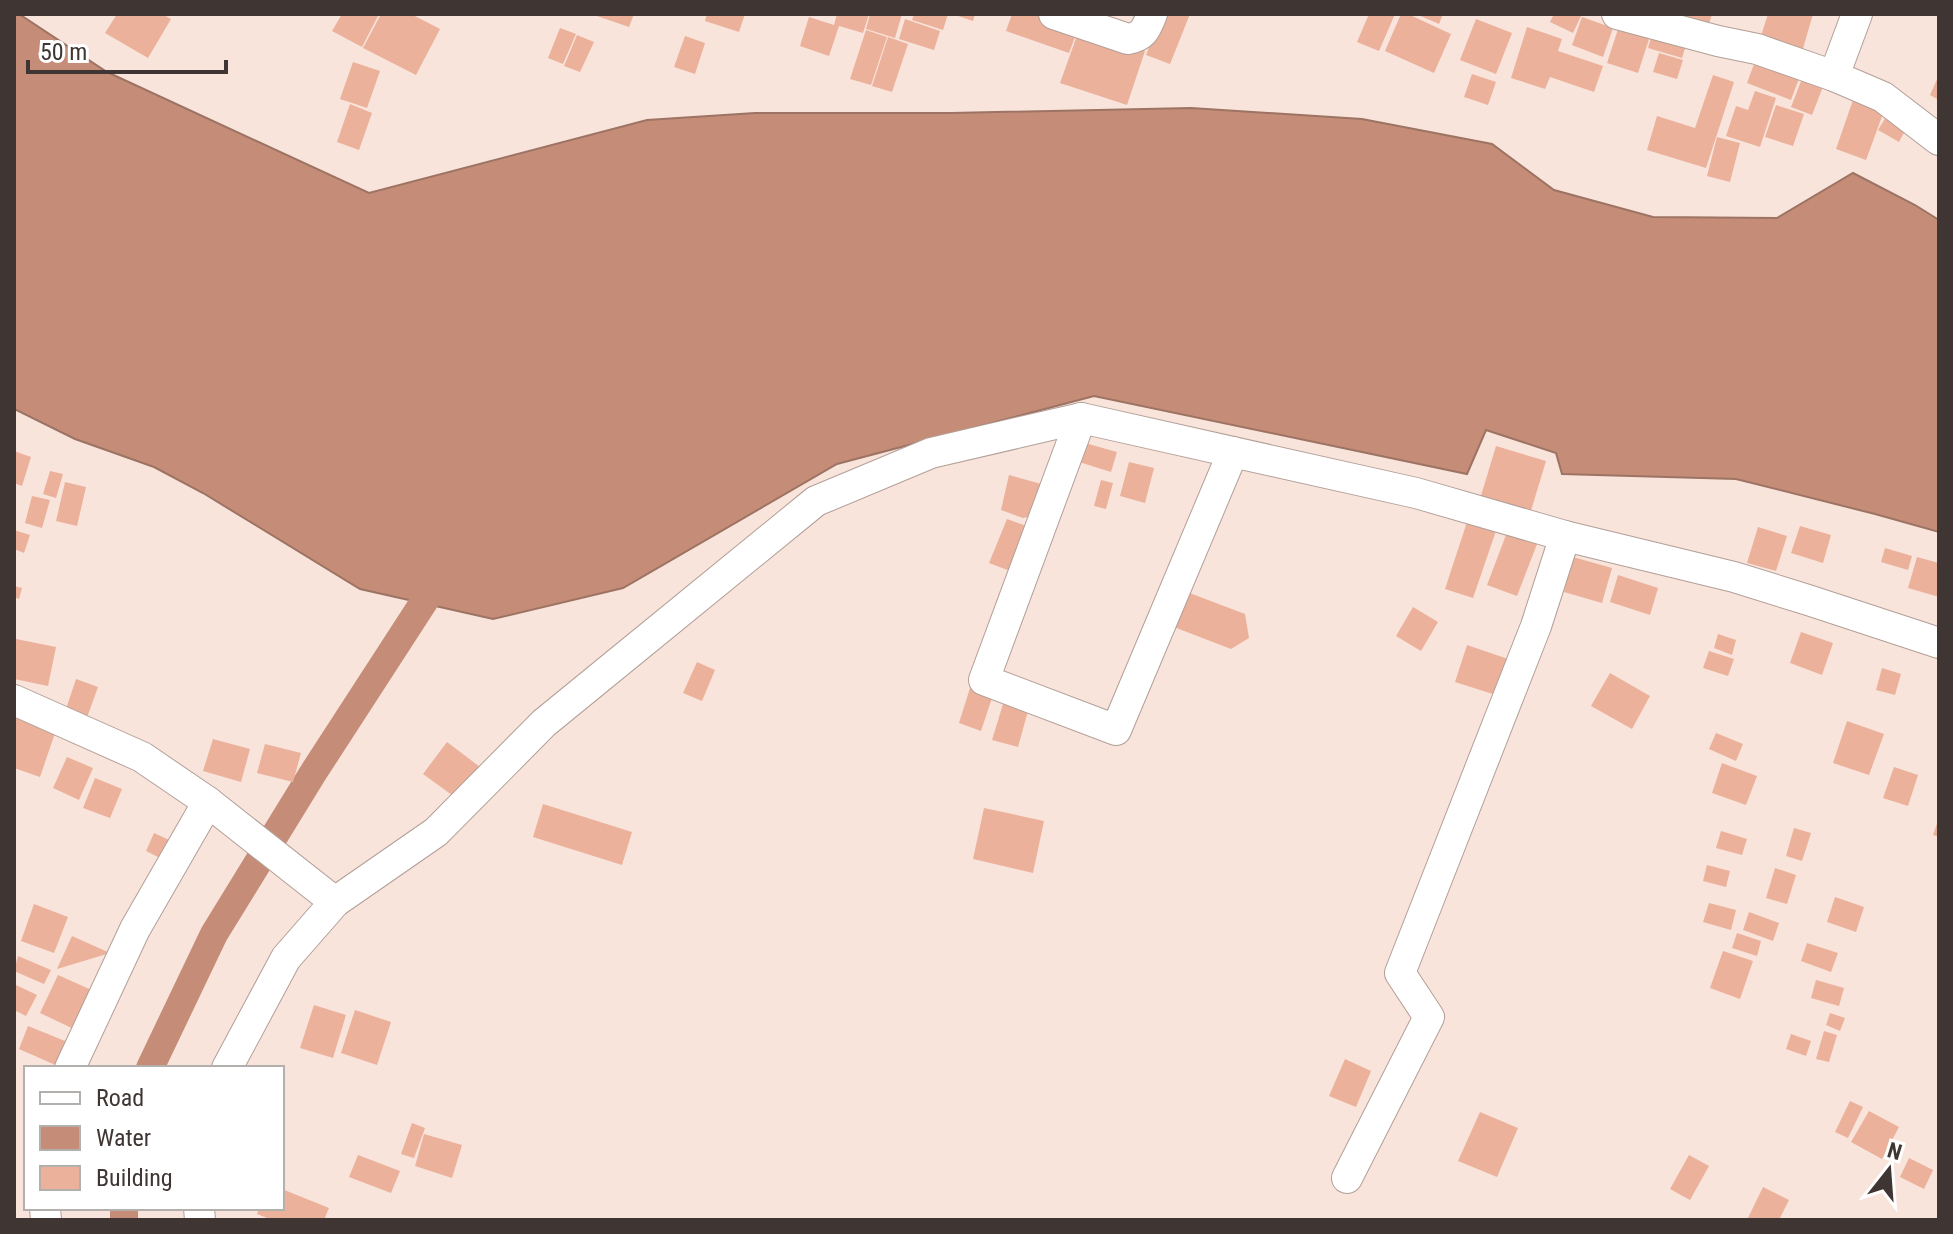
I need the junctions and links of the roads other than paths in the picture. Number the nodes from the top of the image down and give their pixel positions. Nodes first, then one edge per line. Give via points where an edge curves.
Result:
1 (1054, 14) edge
2 (1152, 14) edge
3 (1857, 14) edge
4 (1620, 15) edge
5 (1834, 76) junction
6 (1939, 140) edge
7 (1081, 418) junction
8 (1233, 452) junction
9 (1565, 536) junction
10 (1939, 643) edge
11 (14, 700) edge
12 (208, 802) junction
13 (335, 902) junction
14 (71, 1066) edge
15 (228, 1066) edge
16 (1347, 1178) dead end

1 - 2 street via 1128,39 1138,37
3 - 5 street
4 - 5 street via 1757,49
5 - 6 street via 1883,97
7 - 8 street
7 - 8 street via 984,680 1116,730
7 - 13 street via 931,453 816,501 544,723 436,832
8 - 9 street via 1416,493
9 - 10 street via 1734,577
9 - 16 street via 1536,626 1400,973 1429,1017
11 - 12 street via 142,757
12 - 13 street
12 - 14 street via 135,929
13 - 15 street via 286,958

